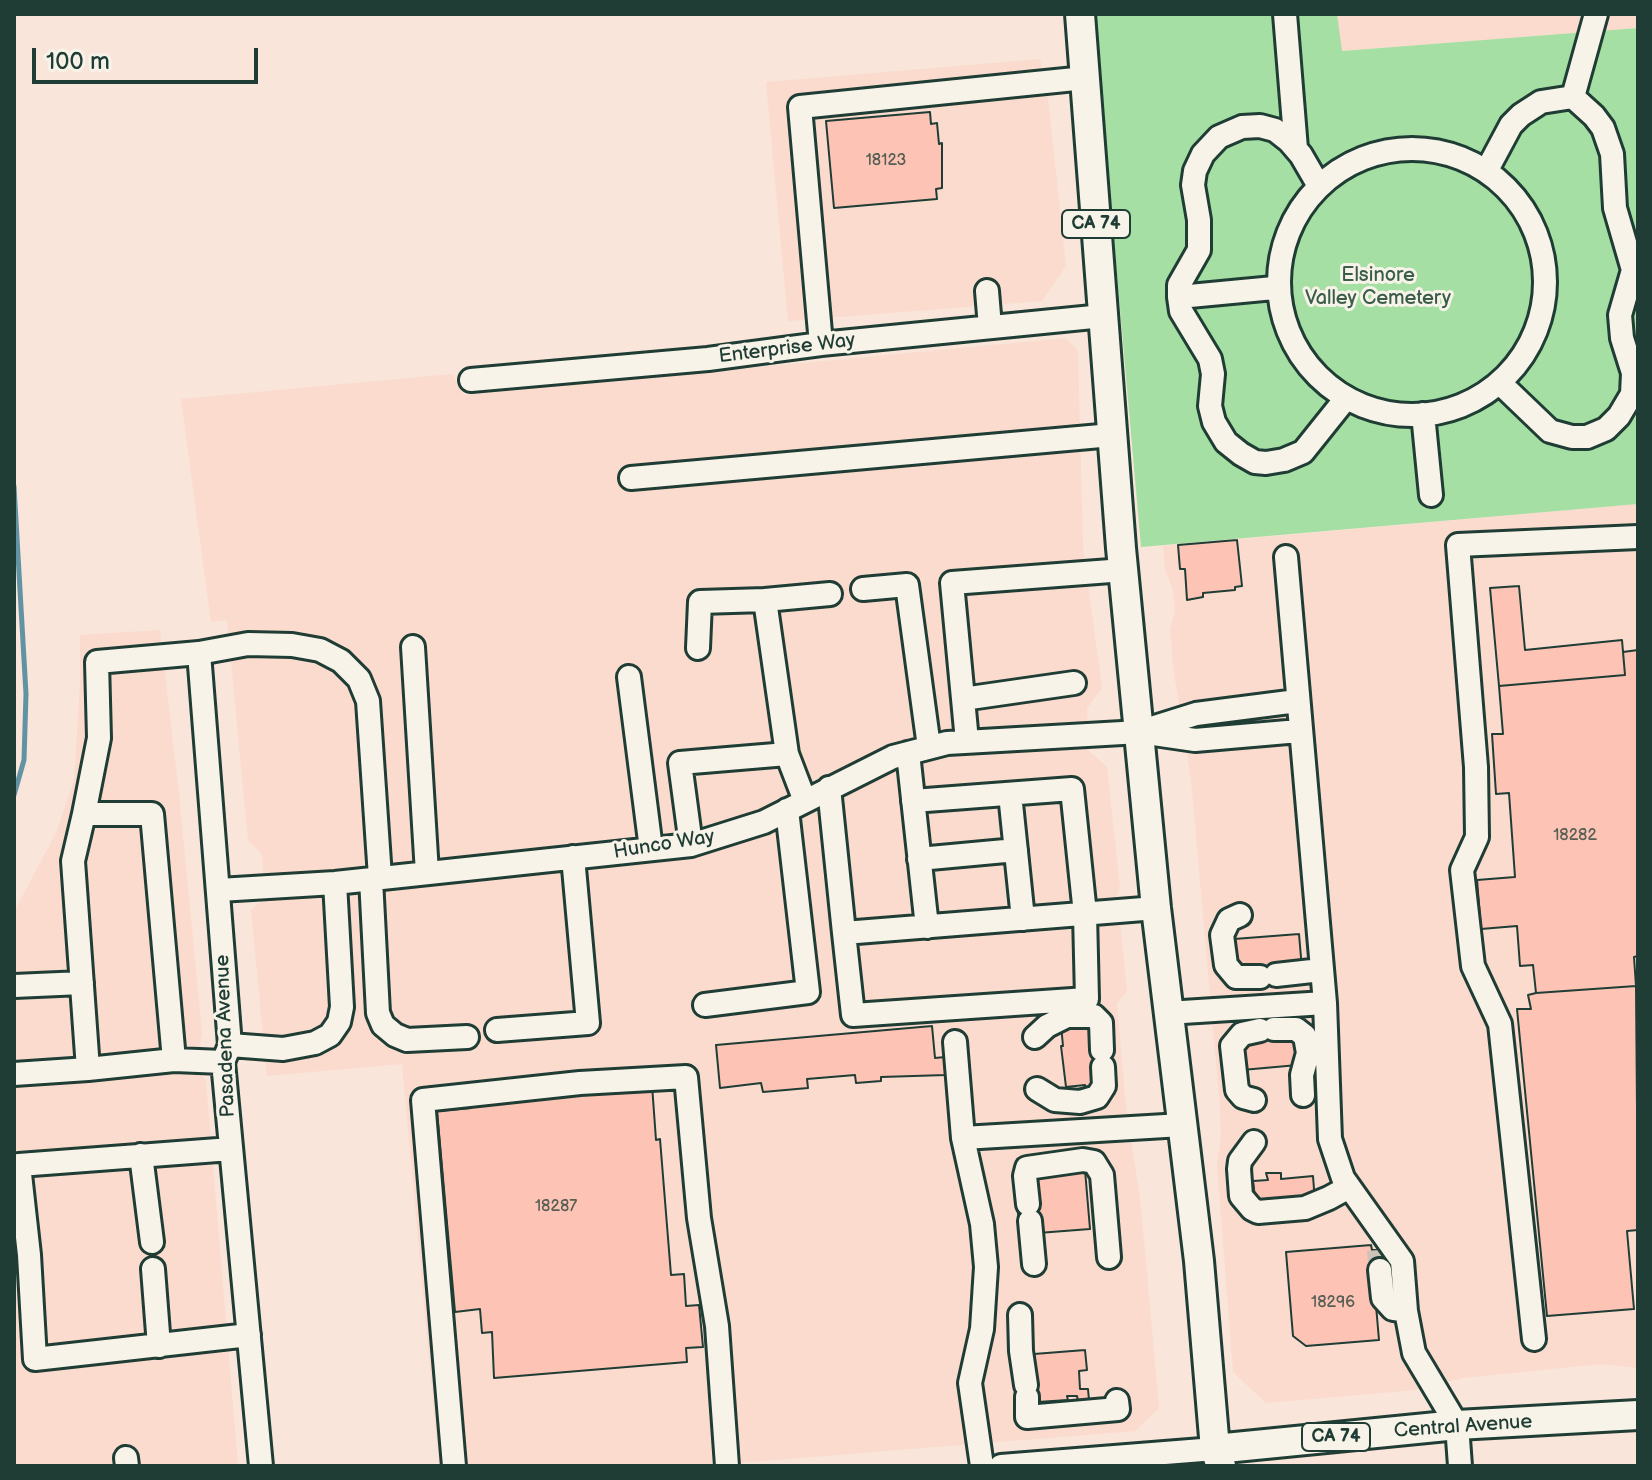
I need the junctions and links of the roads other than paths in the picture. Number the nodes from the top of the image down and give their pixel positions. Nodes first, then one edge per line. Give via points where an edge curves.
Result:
1 (1080, 14) edge
2 (1285, 14) edge
3 (1596, 14) edge
4 (1085, 78) junction
5 (1573, 97) junction
6 (1296, 149) junction
7 (1488, 168) junction
8 (1319, 186) junction
9 (1274, 288) junction
10 (987, 291) dead end
11 (1179, 297) junction
12 (1103, 316) junction
13 (990, 327) junction
14 (821, 344) junction
15 (471, 380) dead end
16 (1500, 383) junction
17 (1343, 402) junction
18 (1423, 414) junction
19 (1112, 435) junction
20 (631, 478) dead end
21 (1431, 495) dead end
22 (1638, 537) edge
23 (1286, 557) dead end
24 (1122, 559) junction
25 (863, 589) dead end
26 (830, 594) dead end
27 (765, 600) junction
28 (413, 647) dead end
29 (698, 648) dead end
30 (199, 653) junction
31 (629, 677) dead end
32 (1074, 683) dead end
33 (963, 699) junction
34 (1297, 701) junction
35 (1299, 731) junction
36 (1140, 732) junction
37 (967, 741) junction
38 (918, 750) junction
39 (787, 754) junction
40 (829, 788) junction
41 (1010, 794) junction
42 (913, 801) junction
43 (796, 806) junction
44 (84, 814) junction
45 (691, 845) junction
46 (651, 849) junction
47 (1016, 850) junction
48 (573, 857) junction
49 (919, 859) junction
50 (427, 873) junction
51 (376, 878) junction
52 (335, 883) junction
53 (219, 890) junction
54 (1156, 908) junction
55 (1085, 914) junction
56 (1240, 915) dead end
57 (1023, 919) junction
58 (927, 927) junction
59 (844, 933) junction
60 (1321, 970) junction
61 (82, 983) junction
62 (14, 986) edge
63 (1325, 1003) junction
64 (705, 1005) dead end
65 (1167, 1013) junction
66 (497, 1030) dead end
67 (467, 1037) dead end
68 (1035, 1037) dead end
69 (955, 1042) dead end
70 (227, 1054) junction
71 (174, 1060) junction
72 (88, 1069) junction
73 (14, 1074) edge
74 (1037, 1089) dead end
75 (1303, 1095) dead end
76 (1254, 1100) dead end
77 (1182, 1125) junction
78 (963, 1138) junction
79 (1254, 1142) dead end
80 (231, 1149) junction
81 (141, 1155) junction
82 (1349, 1187) junction
83 (1375, 1222) junction
84 (152, 1242) dead end
85 (1109, 1257) dead end
86 (1034, 1264) dead end
87 (153, 1269) dead end
88 (1406, 1311) junction
89 (1020, 1315) dead end
90 (249, 1335) junction
91 (1534, 1339) dead end
92 (159, 1346) junction
93 (1117, 1401) dead end
94 (1638, 1415) edge
95 (1457, 1425) junction
96 (1214, 1460) edge
97 (261, 1466) edge
98 (454, 1466) edge
99 (727, 1466) edge
100 (982, 1466) edge
101 (1001, 1466) edge
102 (1460, 1466) edge

1 - 4 main road, CA 74
2 - 6 street
3 - 5 street
4 - 12 main road, CA 74
4 - 14 street via 800,107
5 - 7 street via 1541,102 1521,115
5 - 16 street via 1603,128 1612,154 1615,208 1633,270 1620,315 1634,380 1632,394 1606,429 1572,437 1550,431
6 - 8 street
6 - 11 street via 1275,130 1260,126 1231,130 1211,144 1195,171 1199,250 1179,285
7 - 8 street via 1408,151 1362,162
7 - 16 street via 1529,216 1545,271 1542,317 1532,342
8 - 9 street via 1294,224
9 - 11 street
9 - 17 street via 1277,311 1307,364
10 - 13 street
11 - 17 street via 1181,311 1210,359 1214,422 1241,454 1266,463 1303,452
12 - 13 street, Enterprise Way
12 - 19 main road, CA 74
13 - 14 street, Enterprise Way
14 - 15 street, Enterprise Way
16 - 18 street
17 - 18 street
18 - 21 street
19 - 20 street
19 - 24 main road, CA 74
22 - 91 street via 1458,545 1477,837 1462,870 1473,966 1500,1024
23 - 34 street
24 - 33 street via 952,583
24 - 36 main road, CA 74
25 - 38 street via 907,585
26 - 27 street
27 - 29 street via 700,602
27 - 39 street
28 - 50 street
30 - 44 street via 97,662 99,738
30 - 51 street via 248,644 292,645 320,650 359,679 368,701
30 - 53 street, Pasadena Avenue
31 - 46 street
32 - 33 street
33 - 37 street
34 - 35 street
34 - 36 street, Hunco Way via 1196,714
35 - 36 street, Hunco Way via 1195,740
35 - 60 street
36 - 37 street, Hunco Way
36 - 54 main road, CA 74
37 - 38 street, Hunco Way
38 - 40 street, Hunco Way
38 - 42 street
39 - 43 street
39 - 45 street via 680,763
40 - 43 street, Hunco Way
40 - 59 street
41 - 42 street
41 - 47 street
41 - 55 street via 1072,789
42 - 49 street
43 - 45 street, Hunco Way
43 - 64 street via 808,992
44 - 61 street via 73,861
44 - 71 street via 152,814
45 - 46 street, Hunco Way
46 - 48 street, Hunco Way
47 - 49 street
47 - 57 street
48 - 50 street, Hunco Way
48 - 66 street via 588,1023
49 - 58 street
50 - 51 street, Hunco Way
51 - 52 street, Hunco Way
51 - 67 street via 378,1013 383,1025 407,1040
52 - 53 street, Hunco Way
52 - 70 street via 339,1022 315,1043
53 - 70 street, Pasadena Avenue
54 - 55 street
54 - 65 main road, CA 74
55 - 57 street
55 - 59 street via 1087,999 853,1015
56 - 60 street via 1229,920 1222,935 1226,965 1236,977
57 - 58 street
58 - 59 street
60 - 63 street
61 - 62 street
61 - 72 street
63 - 65 street
63 - 82 street via 1330,1139
65 - 77 main road, CA 74
68 - 74 street via 1067,1016 1094,1016 1101,1023 1104,1086 1097,1097 1055,1100
69 - 78 street
70 - 71 street
70 - 80 street, Pasadena Avenue
71 - 72 street
72 - 73 street
75 - 76 street via 1305,1036 1296,1029 1267,1030 1242,1034 1232,1046 1237,1090
77 - 78 street
77 - 96 main road, CA 74
78 - 100 street via 986,1267 982,1329 970,1383
79 - 82 street via 1239,1169 1241,1196 1258,1212 1305,1208
80 - 81 street
80 - 90 street, Pasadena Avenue
81 - 84 street
81 - 92 street via 19,1165 35,1359
82 - 83 street
83 - 88 street via 1402,1261
83 - 88 street via 1383,1298 1393,1309
85 - 86 street via 1102,1175 1094,1162 1083,1160 1027,1168
87 - 92 street
88 - 95 street via 1414,1353
89 - 93 street via 1027,1417 1118,1409
90 - 92 street
90 - 97 street, Pasadena Avenue
94 - 95 main road, Central Avenue / CA 74
95 - 96 main road, Central Avenue / CA 74
95 - 102 street
96 - 101 street, Central Avenue
98 - 99 street via 423,1100 686,1077 699,1218 717,1326

